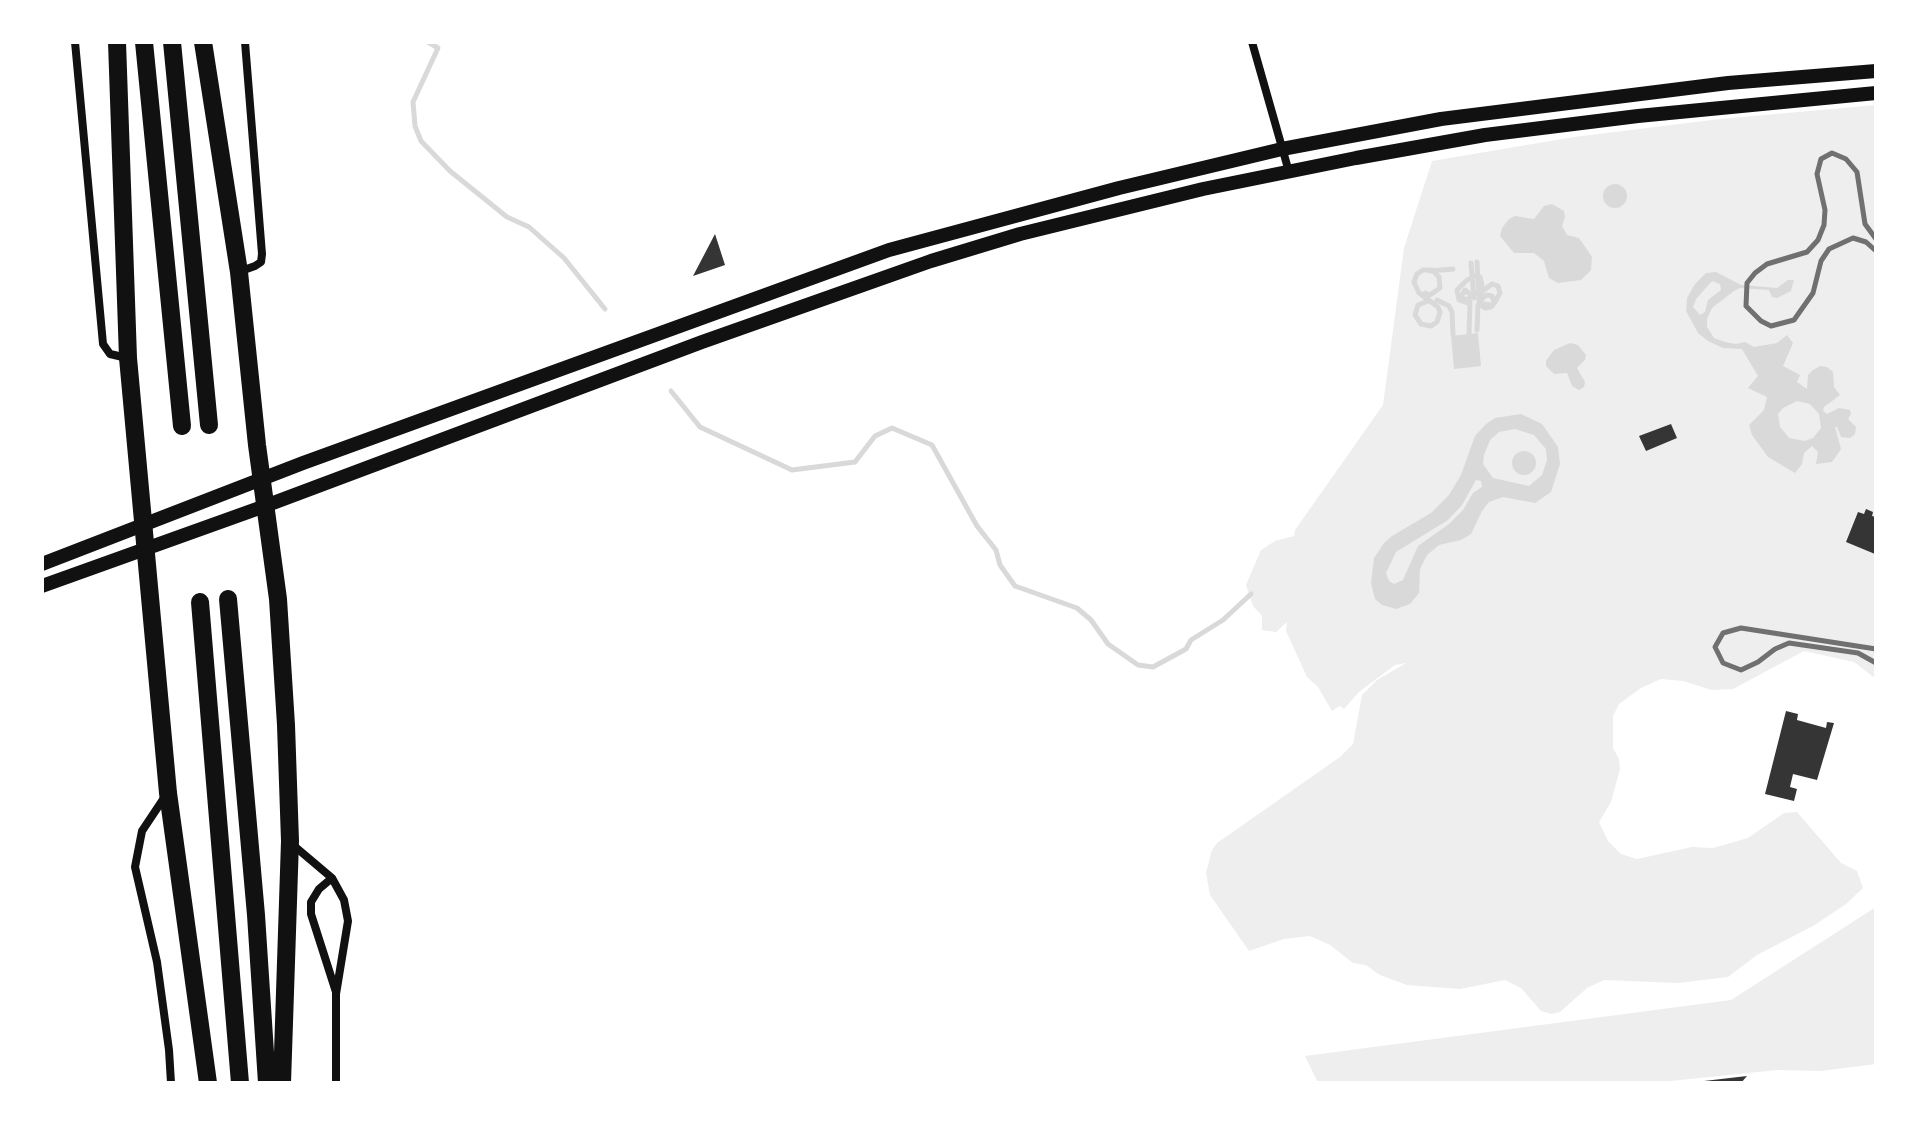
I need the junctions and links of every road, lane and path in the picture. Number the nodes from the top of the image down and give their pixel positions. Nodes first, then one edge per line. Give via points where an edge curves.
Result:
1 (75, 42) edge
2 (117, 42) edge
3 (144, 42) edge
4 (172, 42) edge
5 (203, 42) edge
6 (245, 42) edge
7 (1252, 42) edge
8 (1876, 71) edge
9 (1876, 93) edge
10 (1282, 149) junction
11 (1289, 172) junction
12 (239, 272) junction
13 (128, 358) junction
14 (209, 425) dead end
15 (182, 426) dead end
16 (261, 479) junction
17 (265, 506) junction
18 (144, 525) junction
19 (146, 550) junction
20 (42, 564) edge
21 (42, 586) edge
22 (228, 599) dead end
23 (200, 602) dead end
24 (168, 793) junction
25 (290, 841) junction
26 (332, 878) junction
27 (336, 994) junction
28 (171, 1083) edge
29 (208, 1083) edge
30 (240, 1083) edge
31 (267, 1083) edge
32 (282, 1083) edge
33 (336, 1083) edge

1 - 13 street via 103,344 110,354
2 - 13 highway
3 - 15 highway
4 - 14 highway
5 - 12 highway
6 - 12 street via 262,254 261,262
7 - 10 street
8 - 10 street via 1522,108
9 - 11 street via 1485,135
10 - 11 street
10 - 16 street via 889,250
11 - 17 street via 1101,213 931,261
12 - 16 highway
13 - 18 highway
16 - 17 highway
16 - 18 street
17 - 19 street
17 - 25 highway via 278,599
18 - 19 highway
18 - 20 street
19 - 21 street
19 - 24 highway
22 - 31 highway
23 - 30 highway
24 - 28 street via 142,831 135,867 157,962
24 - 29 highway
25 - 26 street
25 - 32 highway
26 - 27 street via 348,921
26 - 27 street via 311,902 311,914
27 - 33 street

